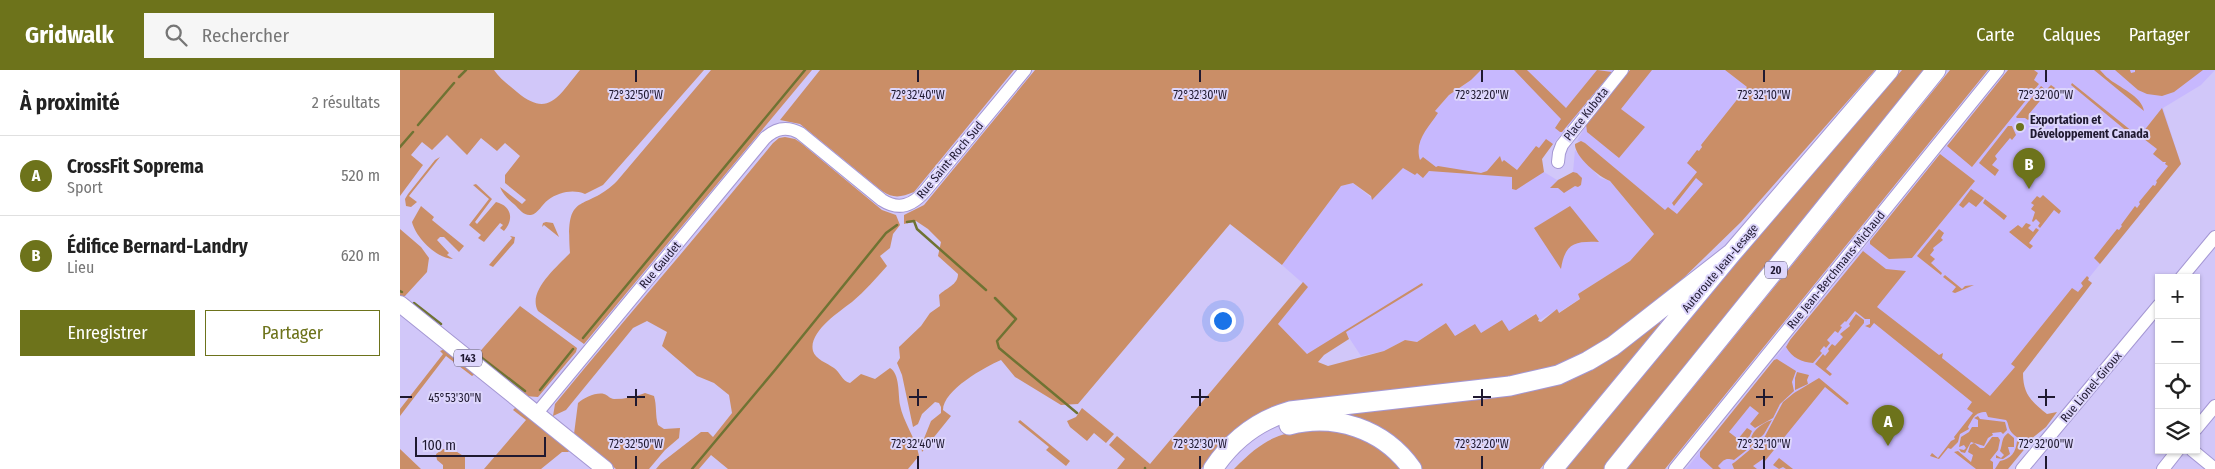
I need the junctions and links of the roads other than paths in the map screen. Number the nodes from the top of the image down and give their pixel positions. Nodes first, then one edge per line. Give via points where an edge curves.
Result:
1 (1025, 70) edge
2 (1622, 70) edge
3 (1889, 70) edge
4 (1936, 70) edge
5 (1998, 70) edge
6 (790, 129) joint
7 (1558, 162) dead end
8 (2215, 237) edge
9 (1732, 253) junction
10 (2184, 274) edge
11 (400, 304) edge
12 (2155, 310) edge
13 (2215, 406) edge
14 (537, 413) junction
15 (2200, 424) edge
16 (2175, 454) edge
17 (2197, 454) edge
18 (605, 469) edge
19 (1213, 469) edge
20 (1226, 469) edge
21 (1412, 469) edge
22 (1553, 469) edge
23 (1614, 469) edge
24 (1675, 469) edge
25 (2022, 469) edge
26 (2163, 469) edge
27 (2215, 469) edge

1 - 6 street, Rue Saint-Roch Sud via 925,191 907,205 895,206 882,200 804,136
2 - 7 street, Place Kubota via 1562,145
3 - 9 highway, Autoroute Jean-Lesage
4 - 23 highway, 20
5 - 24 street, Rue Jean-Berchmans-Michaud
6 - 14 street, Rue Gaudet via 776,130 765,138
8 - 10 street
9 - 19 highway via 1623,339 1568,371 1510,386 1290,412 1247,431 1223,454
9 - 22 highway, Autoroute Jean-Lesage
11 - 14 main road, 143
12 - 25 street, Rue Lionel-Giroux
13 - 15 street
14 - 18 main road, 143
16 - 26 street
17 - 27 street
20 - 21 highway via 1245,448 1261,437 1284,426 1316,421 1346,424 1370,433 1390,445

